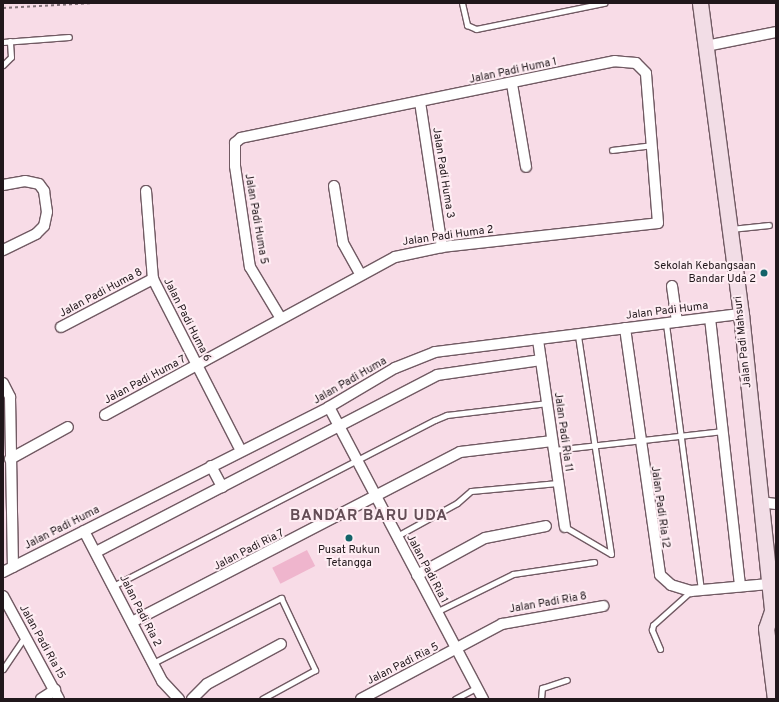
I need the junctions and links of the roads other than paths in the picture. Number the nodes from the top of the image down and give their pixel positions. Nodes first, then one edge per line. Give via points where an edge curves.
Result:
1 (462, 3) edge
2 (604, 3) edge
3 (700, 3) edge
4 (776, 32) edge
5 (69, 37) dead end
6 (10, 41) junction
7 (3, 42) edge
8 (706, 46) junction
9 (3, 65) edge
10 (512, 84) junction
11 (420, 102) junction
12 (236, 143) joint
13 (654, 145) junction
14 (612, 150) dead end
15 (526, 167) dead end
16 (3, 185) edge
17 (334, 186) dead end
18 (146, 191) dead end
19 (658, 223) joint
20 (769, 225) dead end
21 (730, 229) junction
22 (442, 248) junction
23 (3, 250) edge
24 (360, 274) junction
25 (152, 279) junction
26 (672, 286) dead end
27 (741, 314) junction
28 (280, 317) junction
29 (710, 318) junction
30 (677, 322) junction
31 (666, 324) junction
32 (61, 327) dead end
33 (625, 328) junction
34 (578, 335) junction
35 (538, 340) junction
36 (541, 360) junction
37 (197, 367) junction
38 (3, 383) edge
39 (6, 397) edge
40 (547, 403) junction
41 (329, 407) junction
42 (105, 415) dead end
43 (340, 426) junction
44 (68, 427) dead end
45 (724, 432) junction
46 (680, 436) junction
47 (7, 441) edge
48 (639, 442) junction
49 (553, 446) junction
50 (592, 447) junction
51 (241, 450) junction
52 (10, 459) junction
53 (358, 462) junction
54 (211, 466) junction
55 (558, 483) junction
56 (222, 487) junction
57 (376, 499) junction
58 (760, 502) junction
59 (776, 504) edge
60 (546, 526) dead end
61 (565, 527) joint
62 (84, 530) junction
63 (397, 536) junction
64 (96, 552) junction
65 (594, 562) dead end
66 (13, 567) junction
67 (3, 572) edge
68 (417, 575) junction
69 (769, 584) junction
70 (114, 586) junction
71 (740, 586) junction
72 (696, 591) junction
73 (3, 596) edge
74 (603, 606) dead end
75 (436, 612) junction
76 (772, 617) edge
77 (132, 622) junction
78 (25, 635) junction
79 (281, 644) dead end
80 (660, 649) dead end
81 (457, 650) junction
82 (153, 663) junction
83 (3, 669) edge
84 (776, 670) edge
85 (567, 680) dead end
86 (476, 688) junction
87 (57, 695) edge
88 (41, 699) edge
89 (179, 699) edge
90 (192, 699) edge
91 (262, 699) edge
92 (361, 699) edge
93 (455, 699) edge
94 (483, 699) edge
95 (541, 699) edge
96 (775, 699) edge

1 - 2 lane via 467,25 476,29
3 - 8 main road, Jalan Padi Mahsuri
4 - 8 street
5 - 6 lane
6 - 7 lane
6 - 9 lane via 11,57
8 - 21 main road, Jalan Padi Mahsuri
10 - 11 street, Jalan Padi Huma 1
10 - 13 street, Jalan Padi Huma 1 via 615,61 636,63 646,73
10 - 15 street
11 - 12 street, Jalan Padi Huma 1 via 241,138
11 - 22 street, Jalan Padi Huma 3
12 - 28 street, Jalan Padi Huma 5 via 235,166 250,267
13 - 14 lane
13 - 19 street, Jalan Padi Huma 1
16 - 23 street via 25,181 39,184 44,191 47,212 44,226 36,234
17 - 24 street via 343,243
18 - 25 street, Jalan Padi Huma 6
19 - 22 street, Jalan Padi Huma 2
20 - 21 lane
21 - 27 main road, Jalan Padi Mahsuri
22 - 24 street, Jalan Padi Huma 2 via 411,252
24 - 28 street, Jalan Padi Huma 2
25 - 32 street, Jalan Padi Huma 8
25 - 37 street, Jalan Padi Huma 6
26 - 30 street
27 - 29 street, Jalan Padi Huma
27 - 58 main road, Jalan Padi Mahsuri
28 - 37 street, Jalan Padi Huma 2
29 - 30 street, Jalan Padi Huma
29 - 45 street
30 - 31 street, Jalan Padi Huma
31 - 33 street, Jalan Padi Huma
31 - 46 lane
33 - 34 street, Jalan Padi Huma
33 - 48 street, Jalan Padi Ria 12
34 - 35 street, Jalan Padi Huma
34 - 50 lane
35 - 36 street, Jalan Padi Ria 11
35 - 41 street, Jalan Padi Huma via 435,352 395,368
36 - 40 street, Jalan Padi Ria 11
36 - 43 street via 437,375
37 - 42 street, Jalan Padi Huma 7
37 - 51 street, Jalan Padi Huma 6
38 - 39 street
39 - 47 street
40 - 49 street, Jalan Padi Ria 11
40 - 53 lane via 447,415
41 - 43 street, Jalan Padi Ria 1
41 - 51 street, Jalan Padi Huma
43 - 53 street, Jalan Padi Ria 1
43 - 56 street
44 - 52 street
45 - 46 lane
45 - 71 street
46 - 48 lane
46 - 72 lane
47 - 52 street
48 - 50 lane
48 - 72 street, Jalan Padi Ria 12 via 656,567 665,581
49 - 50 lane
49 - 55 street, Jalan Padi Ria 11
49 - 57 street, Jalan Padi Ria 7 via 460,452
50 - 61 lane via 611,554
51 - 54 street, Jalan Padi Huma
52 - 66 street
53 - 57 street, Jalan Padi Ria 1
53 - 70 lane
54 - 56 street
54 - 62 street, Jalan Padi Huma
55 - 61 street, Jalan Padi Ria 11
55 - 63 lane via 471,491 457,503
56 - 64 street
57 - 63 street, Jalan Padi Ria 1
57 - 77 street, Jalan Padi Ria 7
58 - 59 street
58 - 69 main road, Jalan Padi Mahsuri
60 - 68 street via 485,538
62 - 64 street, Jalan Padi Ria 2
62 - 66 street, Jalan Padi Huma
63 - 68 street, Jalan Padi Ria 1
64 - 70 street, Jalan Padi Ria 2
65 - 75 lane via 513,574
66 - 67 street, Jalan Padi Huma
68 - 75 street, Jalan Padi Ria 1
69 - 71 street, Jalan Padi Ria 12
69 - 76 main road, Jalan Padi Mahsuri
70 - 77 street, Jalan Padi Ria 2
71 - 72 street, Jalan Padi Ria 12
72 - 80 lane via 653,625 652,630
73 - 78 street, Jalan Padi Ria 15
74 - 81 street, Jalan Padi Ria 8 via 502,624
75 - 81 street, Jalan Padi Ria 1
76 - 84 main road
76 - 96 main road, Jalan Padi Mahsuri
77 - 82 street, Jalan Padi Ria 2
78 - 83 lane
78 - 87 street, Jalan Padi Ria 15
79 - 90 street via 207,684
81 - 86 street, Jalan Padi Ria 1
81 - 92 street, Jalan Padi Ria 5
82 - 89 street, Jalan Padi Ria 2
82 - 91 lane via 281,598 314,670
85 - 95 lane via 542,688
86 - 93 lane
86 - 94 street, Jalan Padi Ria 1
87 - 88 street

